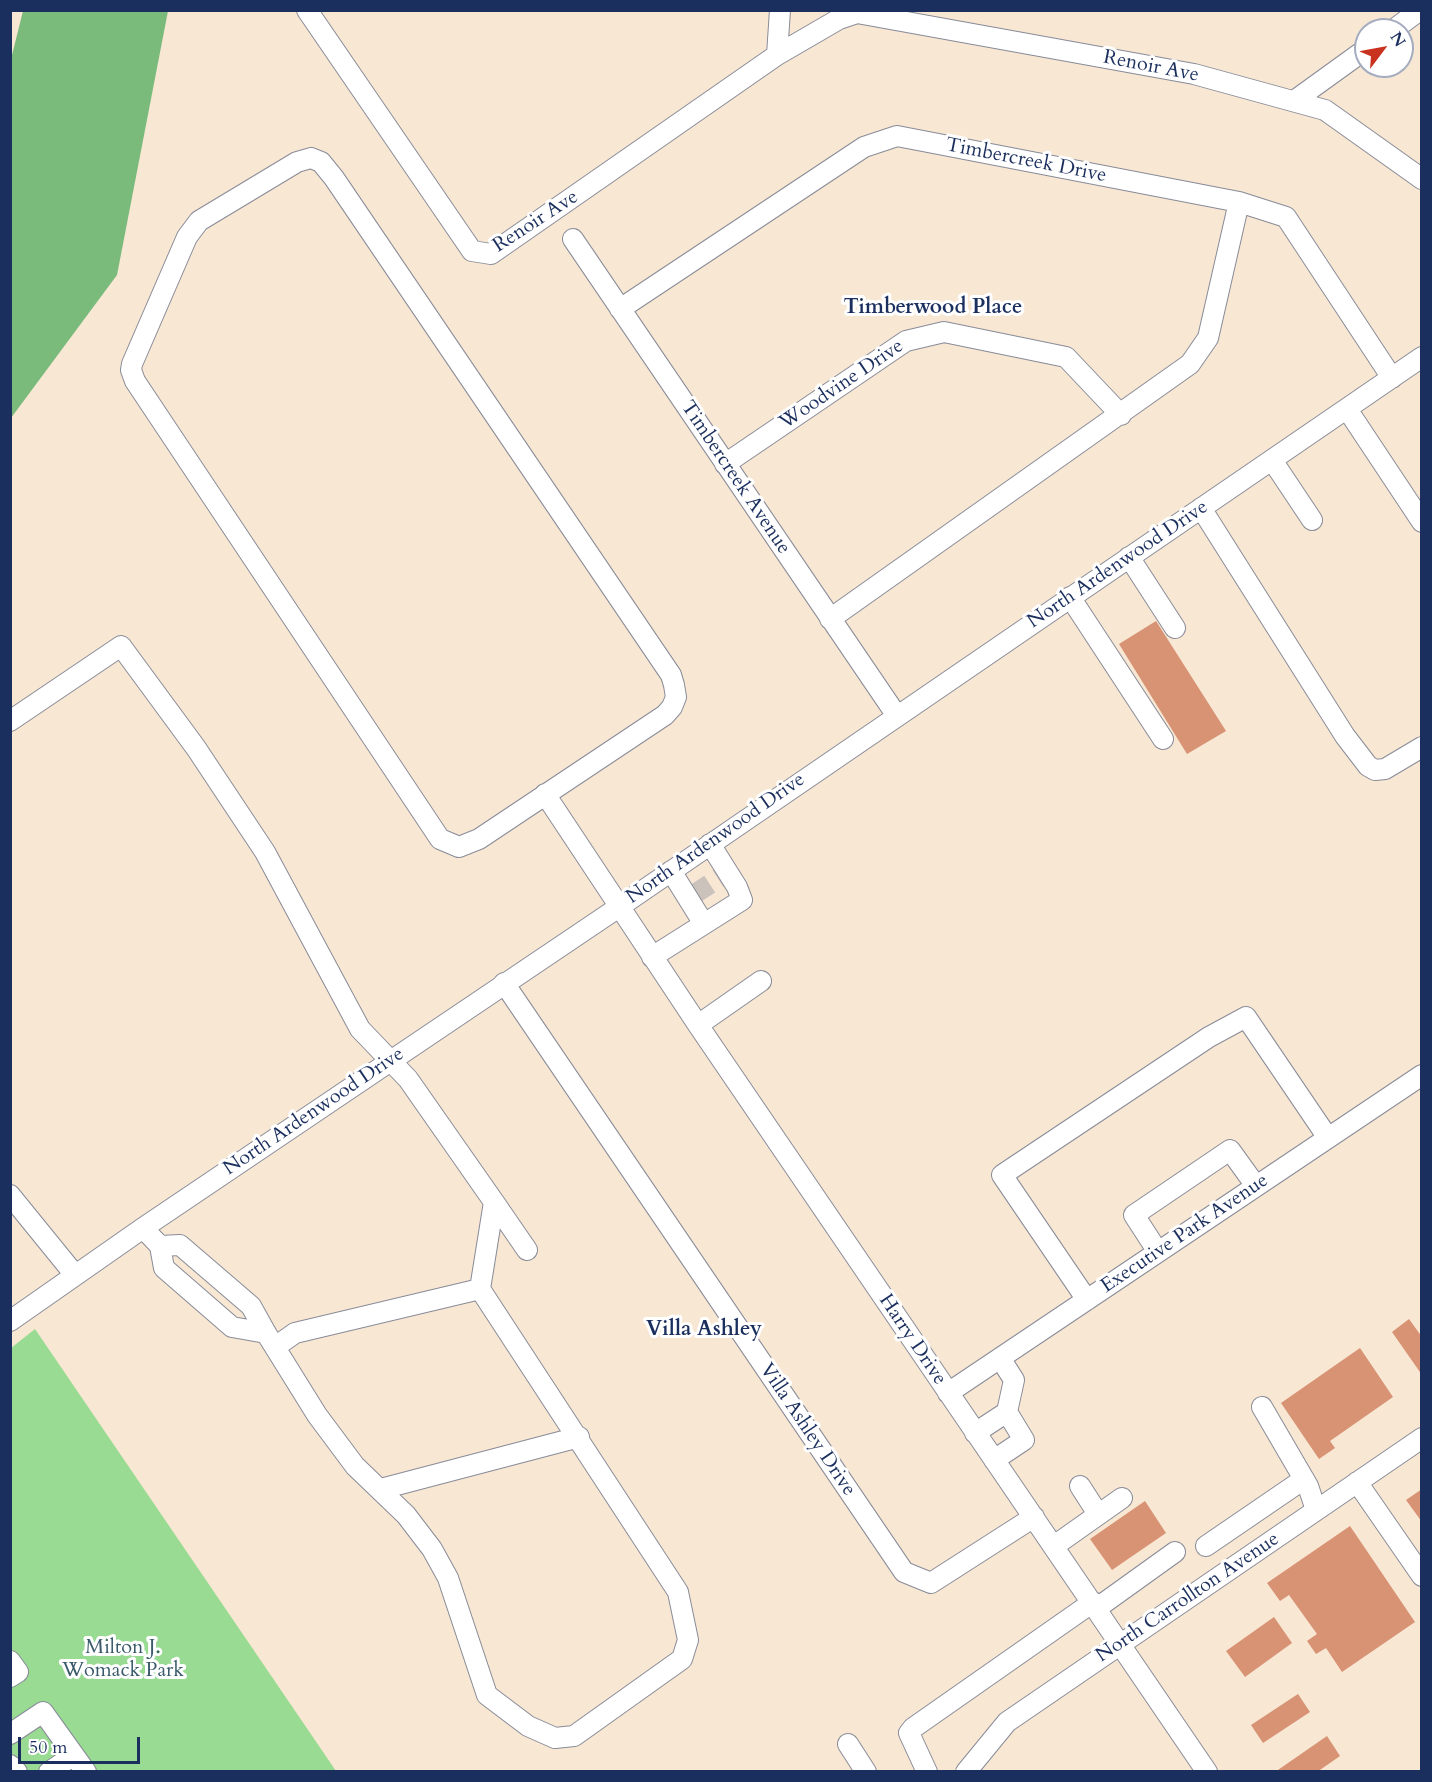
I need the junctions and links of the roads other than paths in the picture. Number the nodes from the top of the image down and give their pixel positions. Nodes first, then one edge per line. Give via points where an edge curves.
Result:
1 (306, 10) edge
2 (780, 10) edge
3 (853, 12) edge
4 (777, 55) junction
5 (1354, 58) edge
6 (1294, 101) junction
7 (1422, 179) edge
8 (1239, 202) junction
9 (573, 239) dead end
10 (620, 309) junction
11 (1422, 357) edge
12 (1392, 378) junction
13 (1347, 409) junction
14 (1121, 415) junction
15 (1272, 460) junction
16 (725, 464) junction
17 (1201, 508) junction
18 (1312, 520) dead end
19 (1422, 522) edge
20 (1129, 558) junction
21 (1070, 597) junction
22 (830, 619) junction
23 (1175, 628) dead end
24 (897, 716) junction
25 (10, 721) edge
26 (1163, 739) dead end
27 (1422, 747) edge
28 (545, 794) junction
29 (710, 844) junction
30 (671, 871) junction
31 (619, 907) junction
32 (705, 924) junction
33 (652, 957) junction
34 (761, 981) dead end
35 (504, 983) junction
36 (698, 1025) junction
37 (390, 1060) junction
38 (1422, 1075) edge
39 (1328, 1138) junction
40 (1256, 1186) junction
41 (10, 1195) edge
42 (494, 1202) junction
43 (143, 1228) junction
44 (160, 1246) junction
45 (527, 1250) dead end
46 (1158, 1252) junction
47 (75, 1275) junction
48 (480, 1289) junction
49 (1087, 1300) junction
50 (10, 1321) edge
51 (271, 1340) junction
52 (1000, 1358) junction
53 (948, 1394) junction
54 (1262, 1407) dead end
55 (1006, 1412) junction
56 (975, 1433) junction
57 (579, 1437) junction
58 (1422, 1438) edge
59 (994, 1461) junction
60 (1304, 1479) junction
61 (1357, 1482) junction
62 (1080, 1486) dead end
63 (381, 1489) junction
64 (1122, 1498) dead end
65 (1264, 1506) junction
66 (1316, 1510) junction
67 (1098, 1514) junction
68 (1034, 1517) junction
69 (1282, 1533) junction
70 (1223, 1535) junction
71 (1054, 1546) junction
72 (1206, 1546) dead end
73 (1175, 1552) dead end
74 (1241, 1562) junction
75 (1422, 1576) edge
76 (1095, 1605) junction
77 (1122, 1644) junction
78 (10, 1661) edge
79 (10, 1677) edge
80 (10, 1734) edge
81 (848, 1743) dead end
82 (74, 1755) junction
83 (10, 1765) edge
84 (17, 1772) edge
85 (49, 1772) edge
86 (86, 1772) edge
87 (866, 1772) edge
88 (927, 1772) edge
89 (966, 1772) edge
90 (1207, 1772) edge

1 - 4 street, Renoir Ave via 472,251 491,254
2 - 4 street
3 - 4 street, Renoir Ave
3 - 6 street, Renoir Ave via 1194,74
5 - 6 street
6 - 7 street, Renoir Ave via 1325,110
8 - 10 street, Timbercreek Drive via 897,136 864,147
8 - 12 street, Timbercreek Drive via 1286,217
8 - 14 street via 1208,338 1190,364
9 - 10 street, Timbercreek Avenue
10 - 16 street, Timbercreek Avenue
11 - 12 street, North Ardenwood Drive
12 - 13 street, North Ardenwood Drive
13 - 15 street, North Ardenwood Drive
13 - 19 street
14 - 16 street, Woodvine Drive via 1066,357 944,332 906,341
14 - 22 street
15 - 17 street, North Ardenwood Drive
15 - 18 street
16 - 22 street, Timbercreek Avenue
17 - 20 street, North Ardenwood Drive
17 - 27 street via 1345,736 1368,766 1385,769
20 - 21 street, North Ardenwood Drive
20 - 23 street
21 - 24 street, North Ardenwood Drive
21 - 26 street
22 - 24 street, Timbercreek Avenue
24 - 29 street, North Ardenwood Drive
25 - 37 street via 121,646 196,748 265,852 360,1029
28 - 28 street via 665,715 676,698 671,675 334,178 321,162 311,158 297,162 199,221 187,237 132,364 135,381 440,839 459,847
28 - 31 street, Harry Drive
29 - 30 street, North Ardenwood Drive
29 - 32 street via 726,880 742,900
30 - 31 street, North Ardenwood Drive
30 - 32 street
31 - 33 street, Harry Drive
31 - 35 street, North Ardenwood Drive
32 - 33 street
33 - 36 street, Harry Drive
34 - 36 street
35 - 37 street, North Ardenwood Drive
35 - 68 street, Villa Ashley Drive via 904,1572 932,1584
36 - 53 street, Harry Drive
37 - 42 street via 408,1079
37 - 43 street, North Ardenwood Drive
38 - 39 street, Executive Park Avenue
39 - 40 street, Executive Park Avenue
39 - 49 street via 1245,1017 1002,1175
40 - 46 street, Executive Park Avenue
40 - 46 street via 1230,1150 1134,1215
41 - 47 street
42 - 45 street
42 - 48 street
43 - 44 street
43 - 47 street, North Ardenwood Drive
44 - 51 street via 180,1245 251,1306
44 - 51 street via 164,1268 232,1327
46 - 49 street, Executive Park Avenue
47 - 50 street, North Ardenwood Drive
48 - 51 street
48 - 57 street
49 - 52 street, Executive Park Avenue
51 - 63 street via 316,1415 355,1466
52 - 53 street, Executive Park Avenue
52 - 55 street via 1014,1380
53 - 56 street, Harry Drive
54 - 60 street
55 - 56 street
55 - 59 street via 1024,1440
56 - 59 street, Harry Drive
57 - 63 street
57 - 63 street via 678,1592 688,1640 682,1659 574,1736 555,1738 528,1726 486,1695 448,1578 432,1549
58 - 61 street, North Carrollton Avenue
59 - 68 street, Harry Drive
60 - 65 street
60 - 66 street
61 - 66 street, North Carrollton Avenue
61 - 75 street
62 - 67 street
64 - 67 street
65 - 69 street
65 - 70 street
66 - 69 street, North Carrollton Avenue
67 - 71 street
68 - 71 street, Harry Drive
69 - 74 street, North Carrollton Avenue
70 - 72 street
70 - 74 street
71 - 76 street, Harry Drive
73 - 76 street
74 - 77 street, North Carrollton Avenue
76 - 77 street, Harry Drive
76 - 88 street via 913,1728 909,1733
77 - 89 street, North Carrollton Avenue via 1007,1722
77 - 90 street, Harry Drive
78 - 79 street via 18,1672
80 - 82 street via 44,1712
81 - 87 street
82 - 85 street
82 - 86 street
83 - 84 street

